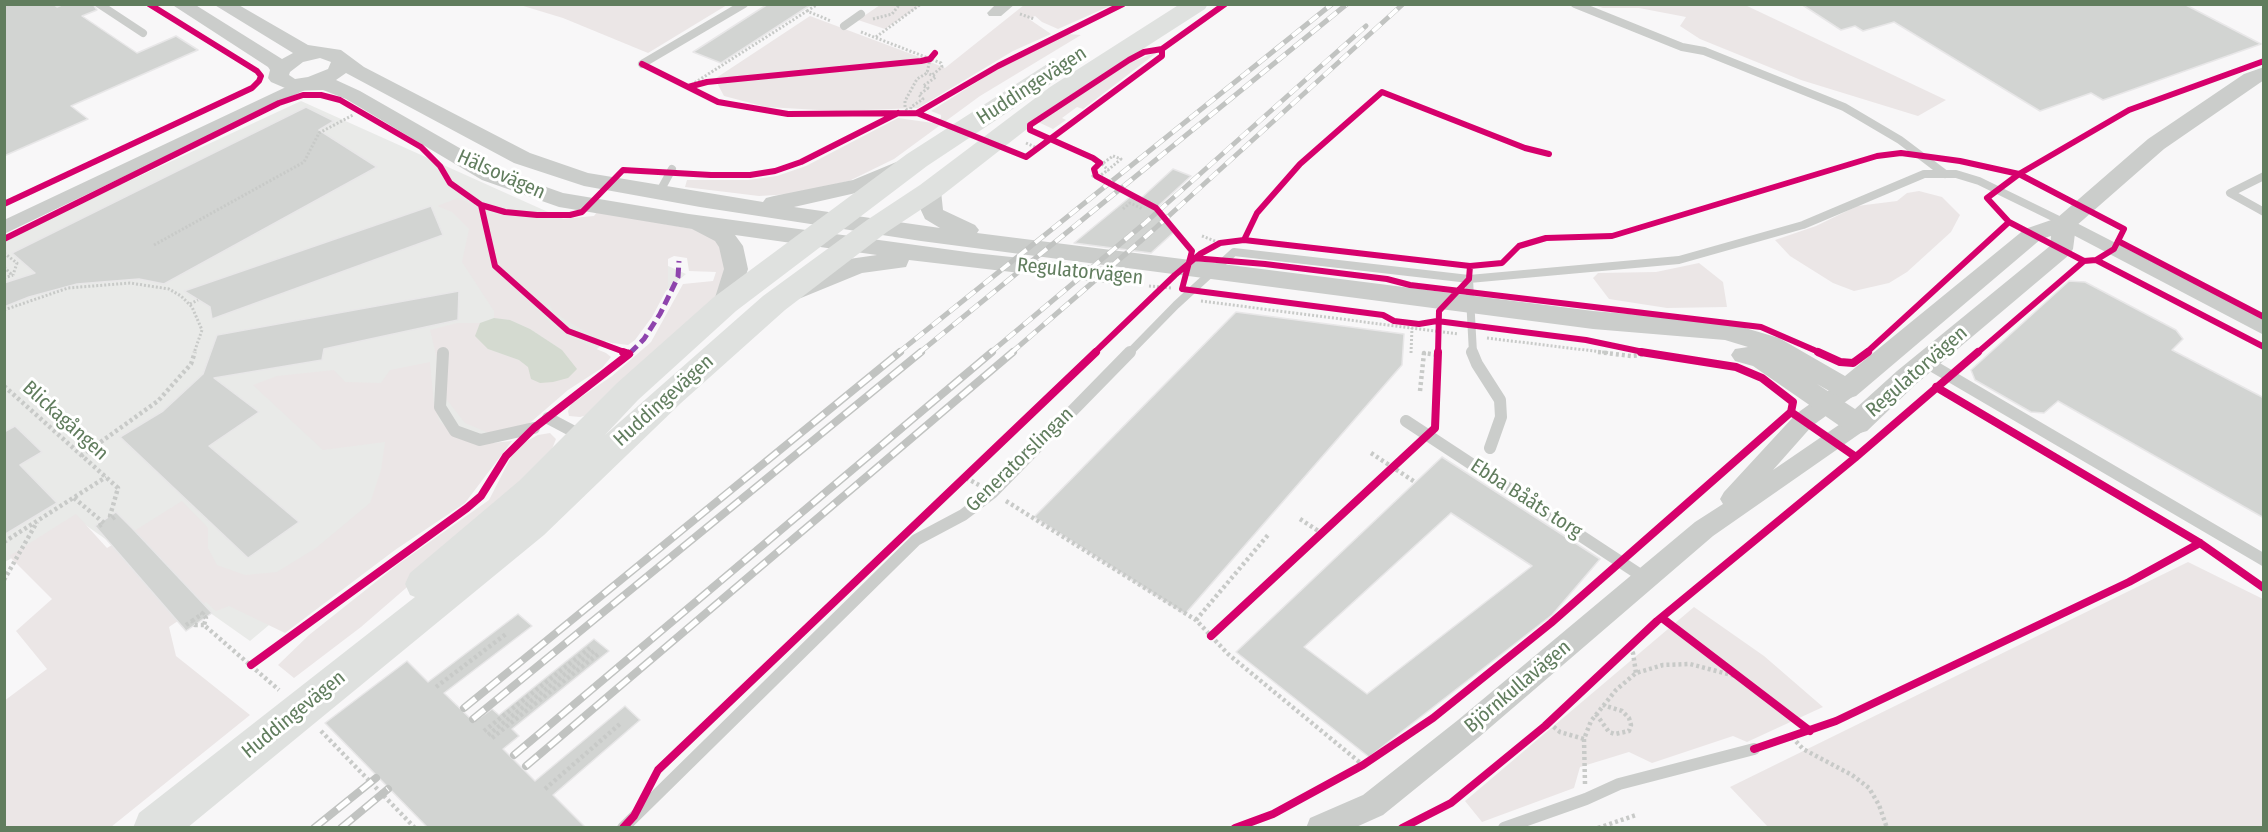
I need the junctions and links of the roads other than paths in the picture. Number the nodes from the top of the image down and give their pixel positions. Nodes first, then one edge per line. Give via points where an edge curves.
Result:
1 (99, 4) edge
2 (180, 4) edge
3 (222, 4) edge
4 (744, 4) edge
5 (1163, 4) edge
6 (1197, 4) edge
7 (1575, 4) edge
8 (861, 14) dead end
9 (844, 26) road end
10 (143, 33) dead end
11 (313, 53) junction
12 (342, 60) junction
13 (642, 64) dead end
14 (2264, 73) edge
15 (266, 81) junction
16 (308, 84) junction
17 (917, 160) junction
18 (672, 170) dead end
19 (1945, 174) junction
20 (2264, 176) edge
21 (930, 191) junction
22 (659, 193) junction
23 (746, 207) junction
24 (2264, 212) edge
25 (4, 214) edge
26 (689, 221) junction
27 (2065, 223) junction
28 (877, 226) junction
29 (930, 226) junction
30 (4, 228) edge
31 (834, 234) junction
32 (891, 256) junction
33 (1469, 279) junction
34 (1181, 284) junction
35 (774, 303) junction
36 (725, 304) junction
37 (2264, 328) edge
38 (443, 352) dead end
39 (1926, 362) junction
40 (1837, 396) junction
41 (1867, 416) junction
42 (548, 418) dead end
43 (1406, 421) dead end
44 (534, 429) dead end
45 (583, 437) junction
46 (1490, 448) dead end
47 (1704, 529) junction
48 (2264, 560) edge
49 (1646, 579) junction
50 (1754, 749) road end
51 (140, 828) edge
52 (154, 828) edge
53 (623, 828) edge
54 (1320, 828) edge
55 (1504, 828) edge

1 - 10 lane
2 - 15 street via 275,63
3 - 11 street
4 - 13 lane
5 - 17 main road, Huddingevägen
6 - 21 main road, Huddingevägen via 1059,92
7 - 19 lane via 1844,107 1900,140
8 - 9 lane
11 - 12 street, Hälsovägen via 334,54
11 - 15 street via 296,58
12 - 16 street via 335,73
12 - 22 street, Hälsovägen via 522,158 584,179
14 - 27 street, Regulatorvägen via 2156,144
15 - 16 street, Hälsovägen
15 - 25 street
16 - 26 street, Hälsovägen via 327,84 490,175 560,200
16 - 30 street
17 - 23 street via 861,185
17 - 31 main road, Huddingevägen
18 - 22 lane
19 - 27 lane via 1979,181
19 - 33 lane via 1924,174 1803,225 1679,260
20 - 24 lane via 2230,193
21 - 28 main road, Huddingevägen
21 - 29 street
22 - 23 street, Hälsovägen
23 - 31 street, Hälsovägen
26 - 31 street, Hälsovägen
26 - 36 street via 723,236 731,246 736,269
27 - 37 street
27 - 39 street, Regulatorvägen via 2061,249
27 - 40 street, Regulatorvägen via 2033,234
28 - 29 street, Regulatorvägen
28 - 31 main road, Huddingevägen
29 - 34 street, Regulatorvägen
31 - 32 street, Regulatorvägen
31 - 35 main road, Huddingevägen
31 - 36 main road, Huddingevägen
32 - 34 street, Regulatorvägen
32 - 35 street via 844,270
33 - 34 lane, Generatorslingan via 1234,252
33 - 46 lane via 1472,351 1500,400 1502,417
34 - 40 street, Regulatorvägen via 1590,337 1710,347 1760,358
34 - 53 lane, Generatorslingan via 992,493 963,515 916,540
35 - 52 main road, Huddingevägen via 531,525
36 - 45 main road, Huddingevägen
38 - 44 lane via 440,407 455,431 480,440
39 - 41 street, Regulatorvägen
39 - 48 lane
40 - 41 street
40 - 47 street, Björnkullavägen via 1804,420
41 - 47 street, Björnkullavägen
42 - 45 lane
43 - 49 lane, Ebba Bååts torg
45 - 51 main road, Huddingevägen via 531,490
47 - 49 street, Björnkullavägen
49 - 54 street, Björnkullavägen via 1373,805
50 - 55 lane via 1619,784

